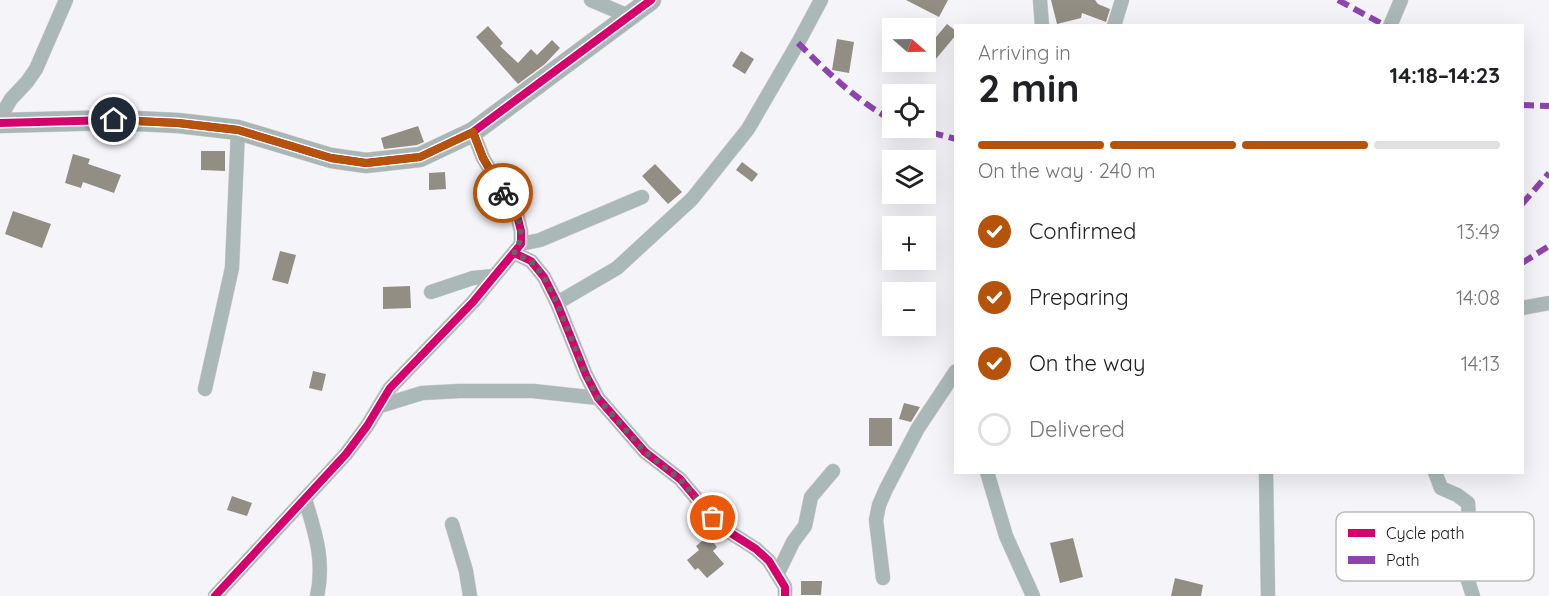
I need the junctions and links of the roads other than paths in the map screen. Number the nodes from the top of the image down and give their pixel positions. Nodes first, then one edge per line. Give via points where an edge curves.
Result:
1 (66, 0) edge
2 (591, 0) edge
3 (651, 0) edge
4 (821, 0) edge
5 (1040, 0) edge
6 (1122, 0) edge
7 (1401, 0) edge
8 (631, 17) junction
9 (1042, 24) edge
10 (1115, 24) edge
11 (1391, 24) edge
12 (0, 118) edge
13 (0, 123) edge
14 (238, 130) junction
15 (473, 132) junction
16 (642, 197) dead end
17 (518, 248) junction
18 (494, 276) junction
19 (431, 292) dead end
20 (557, 303) junction
21 (1549, 303) edge
22 (1524, 308) edge
23 (954, 374) edge
24 (205, 389) dead end
25 (598, 398) junction
26 (380, 406) junction
27 (833, 471) dead end
28 (988, 474) edge
29 (1266, 474) edge
30 (1437, 474) edge
31 (305, 499) junction
32 (1469, 512) edge
33 (452, 524) dead end
34 (778, 573) junction
35 (883, 578) dead end
36 (1468, 581) edge
37 (215, 596) edge
38 (317, 596) edge
39 (470, 596) edge
40 (785, 596) edge
41 (1033, 596) edge
42 (1268, 596) edge
43 (1473, 596) edge

1 - 12 street via 36,69
2 - 8 street
3 - 8 street
4 - 20 street via 748,129 692,199 617,268
5 - 9 street
6 - 10 street
7 - 11 street
8 - 15 street
13 - 14 street via 114,120
14 - 15 street via 331,158 366,163 420,157
14 - 24 street via 232,268
15 - 17 street via 495,180 517,215 521,231
16 - 17 street
17 - 18 street
17 - 20 street via 538,268
18 - 19 street via 473,278
18 - 26 street via 390,388
20 - 25 street
21 - 22 street
23 - 35 street via 918,428 879,505 876,520
25 - 26 street via 533,391 460,391 422,393
25 - 34 street via 645,452 680,479 713,518 756,549
26 - 31 street via 346,454
27 - 34 street via 811,497 805,526
28 - 41 street via 1006,536
29 - 42 street
30 - 32 street via 1441,488 1468,503
31 - 37 street
31 - 38 street via 319,543 321,579
33 - 39 street
34 - 40 street
36 - 43 street

